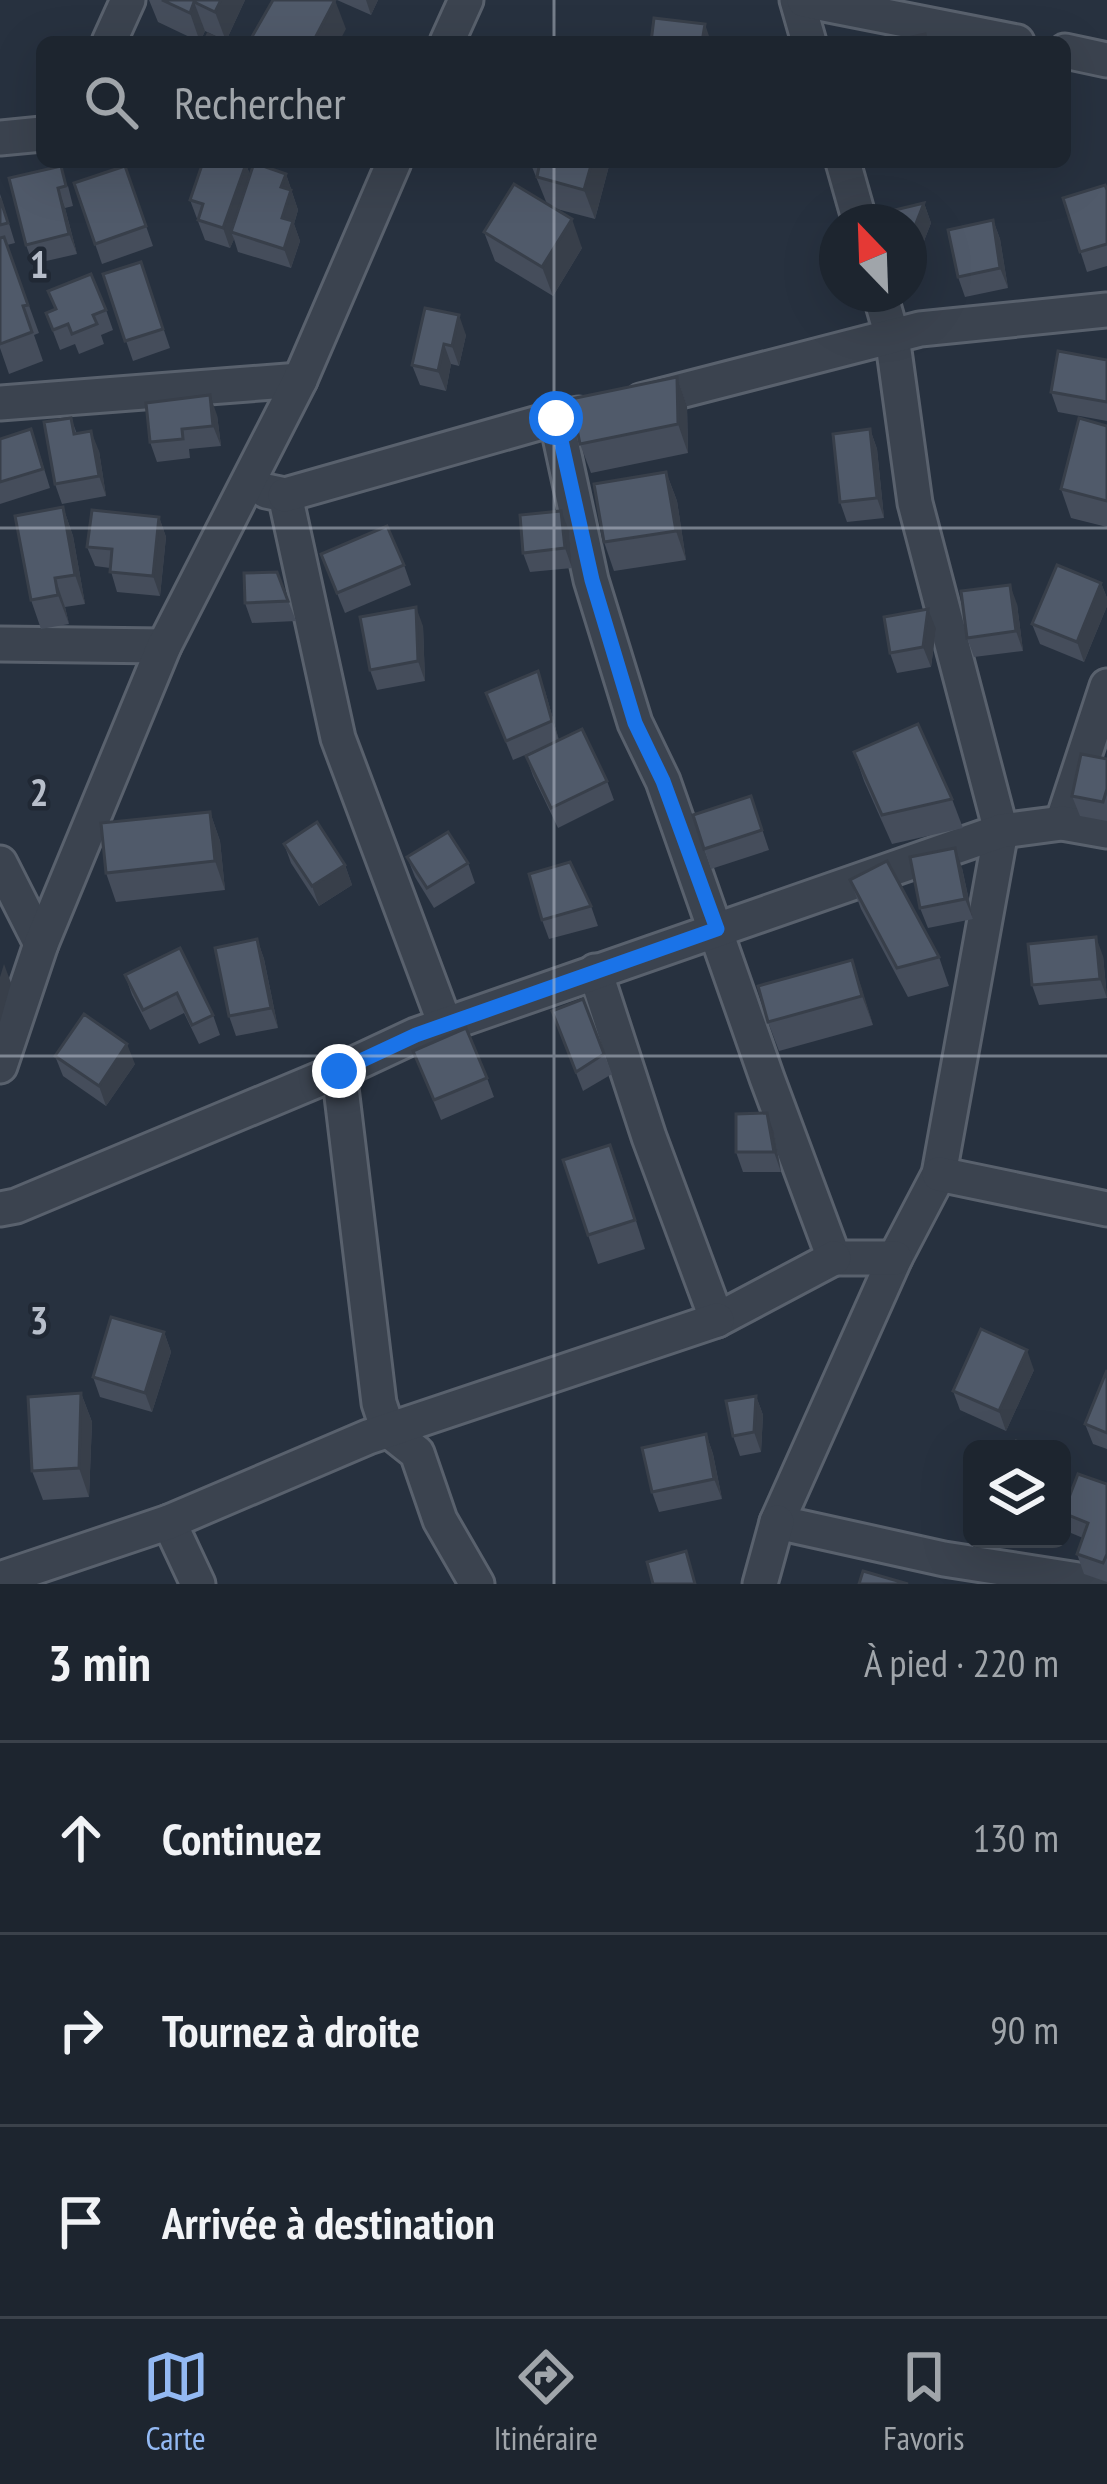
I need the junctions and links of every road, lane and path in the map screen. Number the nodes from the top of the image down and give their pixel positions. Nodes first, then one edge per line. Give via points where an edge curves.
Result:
1 (128, 0) edge
2 (466, 0) edge
3 (801, 0) edge
4 (112, 36) edge
5 (450, 36) edge
6 (808, 36) edge
7 (987, 36) edge
8 (1071, 52) edge
9 (1107, 60) edge
10 (36, 135) edge
11 (0, 138) edge
12 (391, 168) edge
13 (845, 168) edge
14 (855, 204) edge
15 (1107, 310) edge
16 (885, 312) edge
17 (892, 336) junction
18 (299, 380) junction
19 (0, 403) edge
20 (556, 418) junction
21 (247, 488) junction
22 (286, 495) junction
23 (0, 644) edge
24 (164, 646) junction
25 (1107, 686) edge
26 (1062, 823) junction
27 (1001, 831) junction
28 (1107, 831) edge
29 (0, 863) edge
30 (717, 929) junction
31 (41, 944) junction
32 (595, 971) junction
33 (445, 1024) junction
34 (0, 1066) edge
35 (339, 1071) junction
36 (939, 1174) junction
37 (0, 1209) edge
38 (1107, 1209) edge
39 (834, 1258) junction
40 (895, 1258) junction
41 (717, 1320) junction
42 (388, 1430) junction
43 (169, 1522) junction
44 (777, 1522) junction
45 (941, 1572) edge
46 (0, 1579) edge
47 (198, 1584) edge
48 (477, 1584) edge
49 (760, 1584) edge
50 (1104, 1584) edge

1 - 4 street
2 - 5 street
3 - 6 street
3 - 7 street
8 - 9 street
10 - 11 street
12 - 18 street
13 - 14 street
15 - 17 street
16 - 17 street
17 - 20 street
17 - 27 street via 915,503
18 - 19 street
18 - 21 street
20 - 22 street
20 - 30 street via 635,723
21 - 22 street
21 - 24 street
22 - 33 street via 338,738
23 - 24 street
24 - 31 street
25 - 26 street
26 - 27 street
26 - 28 street
27 - 30 street
27 - 36 street
29 - 31 street
30 - 32 street
30 - 39 street
31 - 34 street
32 - 33 street
32 - 41 street
33 - 35 street
35 - 37 street
35 - 42 street
36 - 38 street
36 - 40 street
39 - 40 street
39 - 41 street
40 - 44 street
41 - 42 street
42 - 43 street
42 - 48 street via 417,1453 440,1520
43 - 46 street
43 - 47 street
44 - 45 street
44 - 49 street
45 - 50 street

